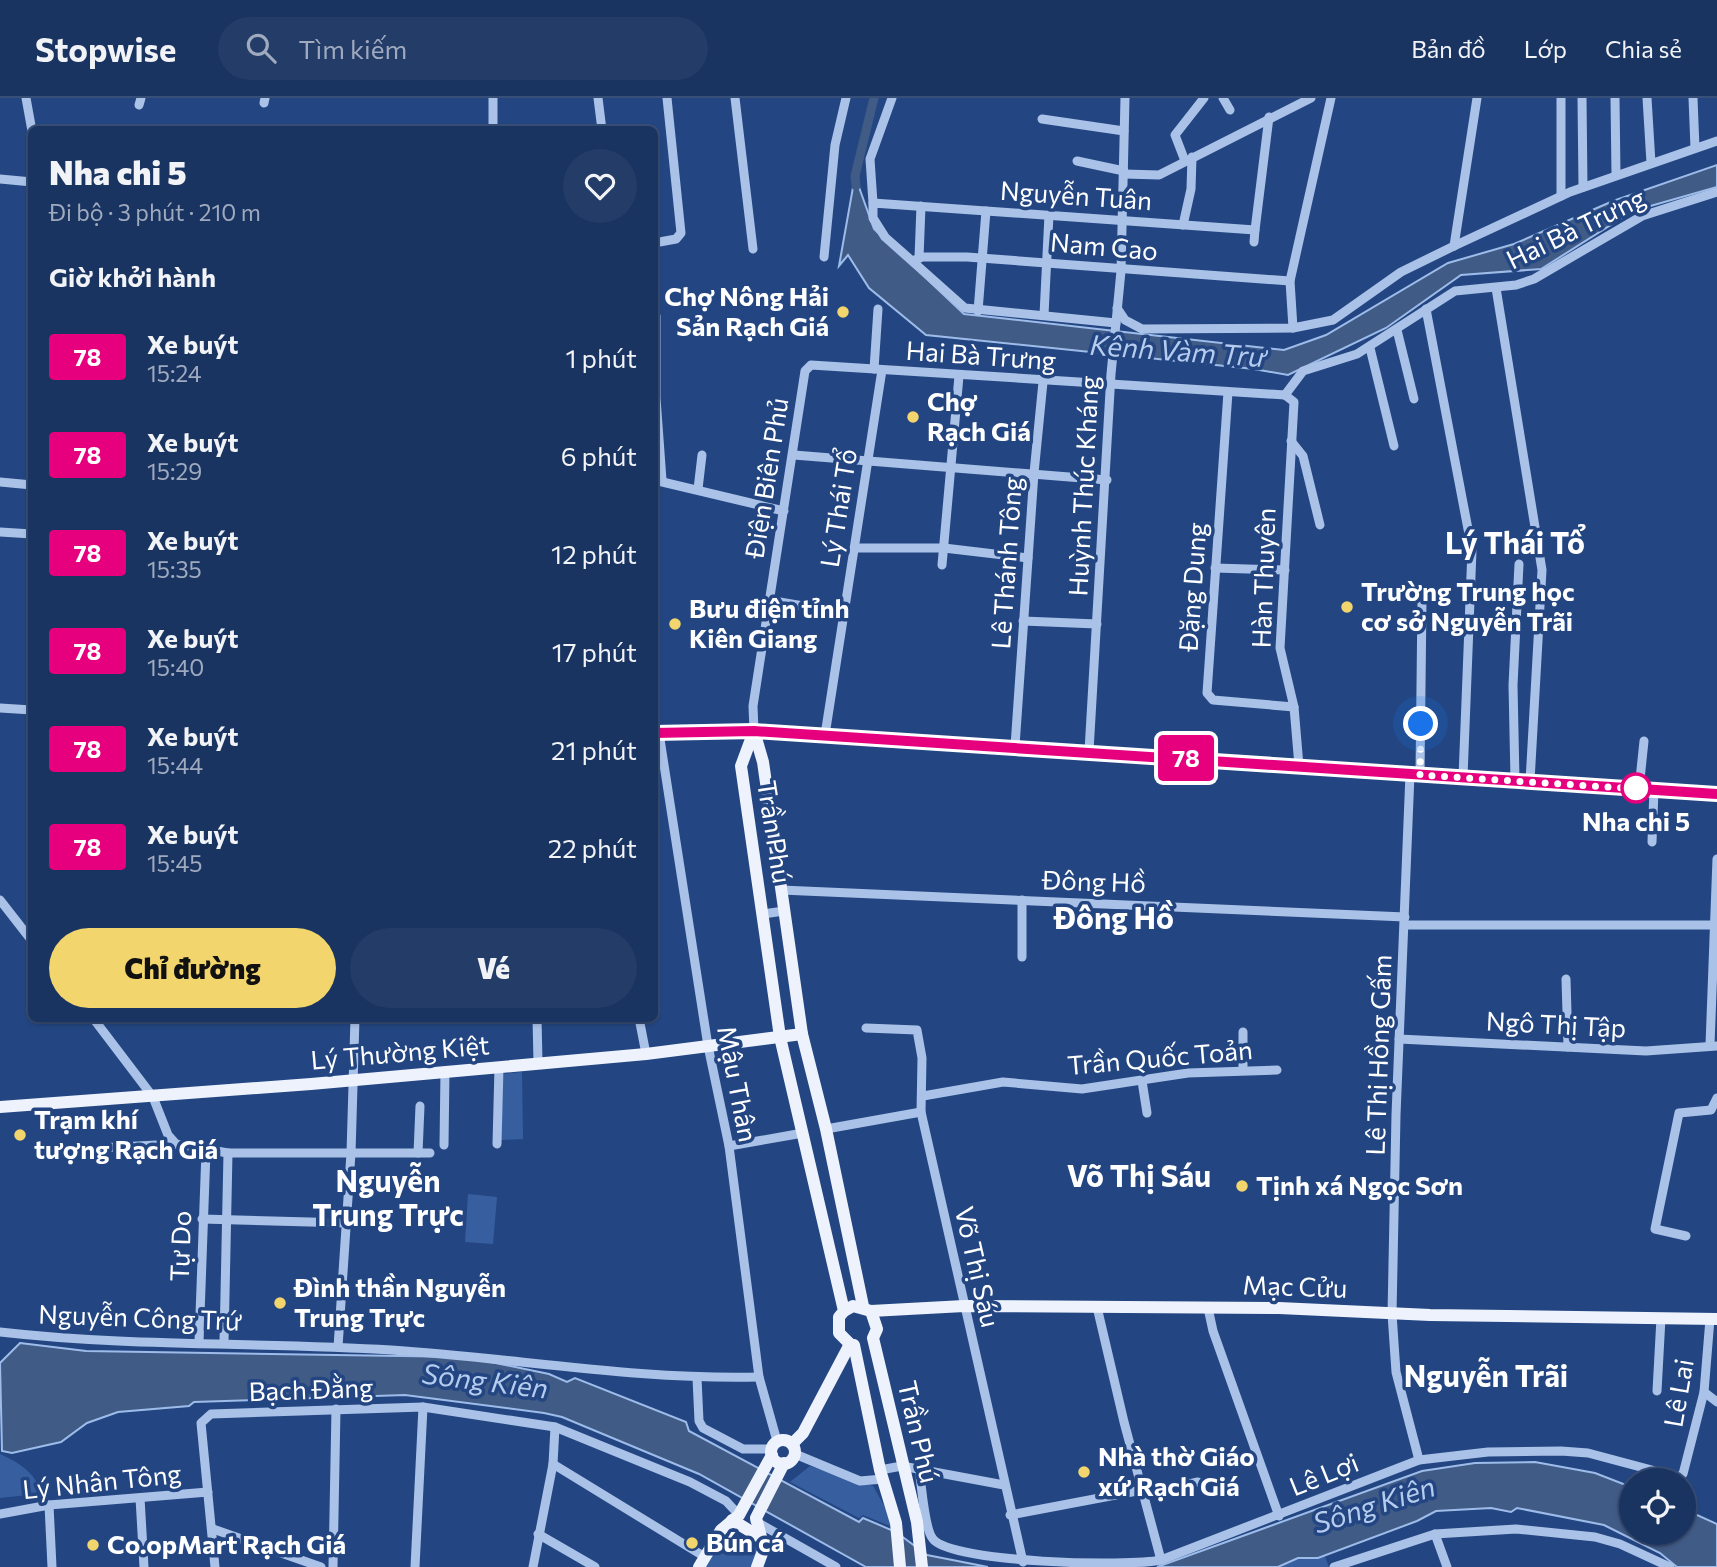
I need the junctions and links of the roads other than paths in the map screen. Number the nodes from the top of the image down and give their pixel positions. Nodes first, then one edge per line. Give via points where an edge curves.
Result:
1 (26, 98) edge
2 (493, 98) edge
3 (598, 98) edge
4 (667, 98) edge
5 (735, 98) edge
6 (846, 98) edge
7 (892, 98) edge
8 (1125, 98) edge
9 (1204, 98) edge
10 (1223, 98) edge
11 (1331, 98) edge
12 (1477, 98) edge
13 (1561, 98) edge
14 (1582, 98) edge
15 (1615, 98) edge
16 (1647, 98) edge
17 (1693, 98) edge
18 (1306, 99) edge
19 (1230, 110) dead end
20 (1269, 117) junction
21 (1042, 119) dead end
22 (31, 126) edge
23 (493, 126) edge
24 (602, 126) edge
25 (1124, 131) junction
26 (1717, 141) edge
27 (1695, 148) junction
28 (1189, 159) junction
29 (1077, 161) dead end
30 (1651, 163) junction
31 (1124, 173) junction
32 (1616, 175) junction
33 (0, 179) edge
34 (28, 182) edge
35 (1583, 187) junction
36 (1717, 192) edge
37 (1562, 196) junction
38 (878, 203) junction
39 (921, 206) junction
40 (986, 211) junction
41 (1049, 215) junction
42 (1124, 220) junction
43 (1183, 225) junction
44 (1255, 230) junction
45 (658, 242) edge
46 (1254, 242) dead end
47 (1454, 246) junction
48 (753, 249) dead end
49 (824, 257) dead end
50 (982, 258) junction
51 (917, 259) junction
52 (1047, 263) junction
53 (1121, 271) junction
54 (1290, 281) junction
55 (1496, 288) junction
56 (1117, 308) junction
57 (878, 309) dead end
58 (1426, 309) junction
59 (978, 311) junction
60 (1044, 316) junction
61 (1115, 326) junction
62 (1293, 328) junction
63 (1397, 330) junction
64 (1370, 348) junction
65 (816, 365) joint
66 (878, 370) junction
67 (959, 376) junction
68 (1111, 379) junction
69 (1043, 382) junction
70 (1228, 392) junction
71 (1285, 395) junction
72 (1414, 399) dead end
73 (1291, 441) junction
74 (1394, 446) dead end
75 (702, 455) dead end
76 (794, 455) junction
77 (867, 461) junction
78 (949, 469) junction
79 (1034, 473) junction
80 (658, 480) edge
81 (1107, 480) junction
82 (0, 482) edge
83 (28, 485) edge
84 (698, 489) junction
85 (784, 511) junction
86 (1320, 525) dead end
87 (0, 531) edge
88 (28, 534) edge
89 (855, 548) junction
90 (944, 548) junction
91 (1028, 558) junction
92 (1519, 564) dead end
93 (943, 565) dead end
94 (1215, 568) junction
95 (1285, 570) junction
96 (1422, 598) dead end
97 (768, 600) junction
98 (844, 613) junction
99 (1023, 621) junction
100 (1097, 624) junction
101 (1294, 706) junction
102 (0, 708) edge
103 (28, 710) edge
104 (754, 731) junction
105 (658, 733) edge
106 (825, 735) junction
107 (658, 739) edge
108 (1644, 741) dead end
109 (1015, 746) junction
110 (1089, 751) junction
111 (1299, 766) junction
112 (1415, 775) junction
113 (1463, 778) junction
114 (1515, 780) junction
115 (1530, 781) junction
116 (1639, 789) junction
117 (1654, 790) junction
118 (1717, 794) edge
119 (1652, 842) dead end
120 (1717, 859) edge
121 (781, 890) junction
122 (0, 900) edge
123 (1022, 900) junction
124 (784, 911) junction
125 (763, 914) junction
126 (1405, 921) junction
127 (1712, 925) junction
128 (28, 936) edge
129 (1022, 957) dead end
130 (1566, 979) dead end
131 (96, 1022) edge
132 (355, 1022) edge
133 (537, 1022) edge
134 (640, 1022) edge
135 (866, 1028) dead end
136 (1243, 1032) dead end
137 (802, 1034) junction
138 (780, 1037) junction
139 (1399, 1039) junction
140 (1713, 1045) edge
141 (708, 1046) junction
142 (1568, 1047) junction
143 (646, 1054) junction
144 (538, 1063) junction
145 (499, 1067) junction
146 (1243, 1070) junction
147 (1277, 1070) dead end
148 (446, 1071) junction
149 (353, 1079) junction
150 (1142, 1081) junction
151 (923, 1096) junction
152 (153, 1097) junction
153 (1717, 1098) edge
154 (421, 1106) dead end
155 (0, 1107) edge
156 (921, 1112) junction
157 (1147, 1112) dead end
158 (826, 1129) junction
159 (803, 1133) junction
160 (176, 1144) junction
161 (497, 1144) dead end
162 (444, 1145) dead end
163 (729, 1146) junction
164 (99, 1148) dead end
165 (206, 1151) junction
166 (228, 1153) junction
167 (351, 1153) junction
168 (418, 1153) junction
169 (430, 1153) dead end
170 (202, 1219) junction
171 (227, 1219) junction
172 (348, 1223) junction
173 (1686, 1236) dead end
174 (964, 1306) junction
175 (1097, 1307) junction
176 (1208, 1308) junction
177 (867, 1309) junction
178 (844, 1311) junction
179 (1392, 1314) junction
180 (1661, 1318) junction
181 (1713, 1319) edge
182 (0, 1332) edge
183 (873, 1338) junction
184 (199, 1342) junction
185 (224, 1342) junction
186 (852, 1345) junction
187 (338, 1347) junction
188 (759, 1377) junction
189 (697, 1378) junction
190 (1657, 1391) dead end
191 (1704, 1392) junction
192 (1717, 1402) edge
193 (423, 1407) junction
194 (336, 1409) junction
195 (555, 1427) junction
196 (793, 1449) junction
197 (772, 1453) junction
198 (1419, 1460) junction
199 (553, 1464) junction
200 (902, 1466) junction
201 (782, 1468) junction
202 (1639, 1468) edge
203 (1685, 1468) edge
204 (919, 1470) junction
205 (882, 1475) junction
206 (1198, 1482) dead end
207 (1004, 1485) junction
208 (208, 1492) junction
209 (1142, 1492) junction
210 (140, 1498) junction
211 (49, 1505) junction
212 (0, 1514) edge
213 (1010, 1515) junction
214 (1279, 1516) junction
215 (735, 1518) junction
216 (756, 1519) junction
217 (213, 1529) junction
218 (538, 1534) junction
219 (1435, 1534) junction
220 (760, 1537) junction
221 (1161, 1560) junction
222 (702, 1562) edge
223 (1023, 1562) junction
224 (832, 1566) edge
225 (52, 1567) edge
226 (144, 1567) edge
227 (215, 1567) edge
228 (321, 1567) edge
229 (333, 1567) edge
230 (415, 1567) edge
231 (533, 1567) edge
232 (595, 1567) edge
233 (757, 1567) edge
234 (900, 1567) edge
235 (922, 1567) edge
236 (1334, 1567) edge
237 (1447, 1567) edge
238 (1670, 1567) edge

1 - 22 street
2 - 23 street
3 - 24 street
4 - 45 street via 681,233 676,239
5 - 48 street
6 - 49 street via 835,145
7 - 38 street via 870,159
8 - 25 street, Huỳnh Thúc Kháng
9 - 28 street via 1175,135
10 - 19 street
11 - 54 street
12 - 47 street
13 - 37 street
14 - 35 street
15 - 32 street
16 - 30 street
17 - 27 street
18 - 20 street
20 - 28 street
20 - 44 street
21 - 25 street
25 - 31 street, Huỳnh Thúc Kháng
26 - 27 street
27 - 30 street
28 - 31 street via 1153,177
28 - 43 street via 1192,180
29 - 31 street
30 - 32 street
31 - 42 street, Huỳnh Thúc Kháng
32 - 35 street
33 - 34 street
35 - 37 street
36 - 55 street, Hai Bà Trưng via 1642,216 1534,279
37 - 47 street
38 - 39 street, Nguyễn Tuân
38 - 51 street via 873,218 881,231
39 - 40 street, Nguyễn Tuân
39 - 51 street
40 - 41 street, Nguyễn Tuân
40 - 50 street
41 - 42 street, Nguyễn Tuân
41 - 52 street
42 - 43 street, Nguyễn Tuân
42 - 53 street, Huỳnh Thúc Kháng
43 - 44 street, Nguyễn Tuân
44 - 46 street
47 - 62 street via 1401,272 1333,320
50 - 51 street, Nam Cao
50 - 52 street, Nam Cao
50 - 59 street
51 - 59 street via 961,306
52 - 53 street, Nam Cao
52 - 60 street
53 - 54 street, Nam Cao
53 - 56 street, Huỳnh Thúc Kháng
54 - 62 street
55 - 58 street, Hai Bà Trưng via 1455,291
55 - 115 street via 1542,570
56 - 61 street, Huỳnh Thúc Kháng
56 - 62 street via 1125,320 1142,329
57 - 66 street, Lý Thái Tổ
58 - 63 street, Hai Bà Trưng
58 - 113 street via 1472,558
59 - 60 street
60 - 61 street
61 - 68 street, Huỳnh Thúc Kháng
63 - 64 street, Hai Bà Trưng
63 - 72 street
64 - 71 street, Hai Bà Trưng via 1345,361 1303,371
64 - 74 street
65 - 66 street, Hai Bà Trưng
65 - 76 street, Điện Biên Phủ via 805,371
66 - 67 street, Hai Bà Trưng
66 - 77 street, Lý Thái Tổ
67 - 69 street, Hai Bà Trưng
67 - 78 street
68 - 69 street, Hai Bà Trưng
68 - 70 street, Hai Bà Trưng
68 - 81 street, Huỳnh Thúc Kháng
69 - 79 street, Lê Thánh Tông
70 - 71 street, Hai Bà Trưng
70 - 94 street, Đặng Dung
71 - 73 street, Hàn Thuyên via 1294,402
73 - 86 street via 1303,456
73 - 95 street, Hàn Thuyên
75 - 84 street
76 - 77 street
76 - 85 street, Điện Biên Phủ
77 - 78 street
77 - 89 street, Lý Thái Tổ
78 - 79 street
78 - 90 street
79 - 81 street
79 - 91 street, Lê Thánh Tông
80 - 84 street
81 - 100 street, Huỳnh Thúc Kháng
82 - 83 street
84 - 85 street
85 - 97 street, Điện Biên Phủ
87 - 88 street
89 - 90 street
89 - 98 street, Lý Thái Tổ
90 - 91 street
90 - 93 street
91 - 99 street, Lê Thánh Tông
92 - 114 street via 1513,685
94 - 95 street
94 - 101 street, Đặng Dung via 1208,698
95 - 101 street, Hàn Thuyên via 1280,648
96 - 112 street, Lê Thị Hồng Gấm
97 - 98 street
97 - 104 street, Điện Biên Phủ via 753,706
98 - 106 street, Lý Thái Tổ
99 - 100 street
99 - 109 street, Lê Thánh Tông
100 - 110 street, Huỳnh Thúc Kháng
101 - 111 street, Hàn Thuyên
102 - 103 street
104 - 105 street
104 - 106 main road
104 - 121 main road, Trần Phú via 763,762
104 - 125 main road, Trần Phú via 741,766
106 - 109 main road
107 - 141 street, Mậu Thân
108 - 116 street
109 - 110 main road
110 - 111 main road
111 - 112 main road
112 - 113 main road
112 - 126 street, Lê Thị Hồng Gấm
113 - 114 main road
114 - 115 main road
115 - 116 main road
116 - 117 main road
117 - 118 main road
117 - 119 street
120 - 127 street
121 - 123 street, Đông Hồ
121 - 124 main road, Trần Phú
122 - 128 street
123 - 126 street, Đông Hồ
123 - 129 street
124 - 125 street
124 - 137 main road, Trần Phú
125 - 138 main road, Trần Phú
126 - 127 street, Đông Hồ
126 - 139 street, Lê Thị Hồng Gấm
127 - 140 street
130 - 142 street
131 - 152 street
132 - 149 street
133 - 144 street
134 - 143 street
135 - 151 street, Võ Thị Sáu via 917,1030
136 - 146 street
137 - 138 main road, Lý Thường Kiệt
137 - 158 main road, Trần Phú
138 - 141 main road, Lý Thường Kiệt
138 - 159 main road, Trần Phú
139 - 142 street, Ngô Thị Tập
139 - 179 street, Lê Thị Hồng Gấm
140 - 142 street, Ngô Thị Tập via 1672,1051
141 - 143 main road, Lý Thường Kiệt
141 - 163 street, Mậu Thân
143 - 144 main road, Lý Thường Kiệt
144 - 145 main road, Lý Thường Kiệt
145 - 148 main road, Lý Thường Kiệt
145 - 161 street
146 - 147 street, Trần Quốc Toản
146 - 150 street, Trần Quốc Toản
148 - 149 main road, Lý Thường Kiệt
148 - 162 street
149 - 152 main road, Lý Thường Kiệt
149 - 167 street
150 - 151 street, Trần Quốc Toản via 1082,1089 1003,1082
150 - 157 street
151 - 156 street, Võ Thị Sáu
152 - 155 main road, Lý Thường Kiệt
152 - 160 street via 168,1136
153 - 173 street via 1712,1110 1681,1111 1677,1126 1655,1229
154 - 168 street
156 - 158 street
156 - 174 street, Võ Thị Sáu
158 - 159 main road
158 - 177 main road, Trần Phú
159 - 163 street
159 - 178 main road, Trần Phú
160 - 164 street
160 - 165 street
163 - 188 street, Mậu Thân
165 - 166 street
165 - 170 street, Tự Do
166 - 167 street
166 - 171 street, Tự Do
167 - 168 street
167 - 172 street
168 - 169 street
170 - 171 street
170 - 184 street, Tự Do
171 - 172 street
171 - 185 street, Tự Do
172 - 187 street
174 - 175 main road, Mạc Cửu
174 - 177 main road, Mạc Cửu
174 - 207 street, Võ Thị Sáu
175 - 176 main road, Mạc Cửu
175 - 209 street
176 - 179 main road, Mạc Cửu
176 - 214 street
177 - 178 main road via 853,1306
177 - 183 main road, Trần Phú via 876,1319
178 - 186 main road, Trần Phú via 839,1317 839,1333
179 - 180 main road, Mạc Cửu
179 - 198 street, Lê Thị Hồng Gấm via 1396,1372
180 - 181 main road, Mạc Cửu
180 - 190 street
181 - 191 street, Lê Lai
182 - 184 street, Nguyễn Công Trứ via 73,1340
183 - 186 main road
183 - 200 main road, Trần Phú
184 - 185 street, Nguyễn Công Trứ
185 - 187 street, Nguyễn Công Trứ
186 - 196 main road
186 - 205 main road, Trần Phú
187 - 189 street, Nguyễn Công Trứ
188 - 189 street, Nguyễn Công Trứ
188 - 197 street, Mậu Thân
189 - 197 street via 703,1428 743,1449
191 - 192 street
191 - 203 street, Lê Lai
193 - 194 street, Bạch Đằng
193 - 195 street, Bạch Đằng
193 - 230 street
194 - 208 street, Bạch Đằng via 211,1414 201,1423
194 - 229 street
195 - 199 street
195 - 215 street, Bạch Đằng via 690,1482 726,1501
196 - 197 main road via 783,1440
196 - 201 main road
196 - 205 street via 860,1480
197 - 201 main road
197 - 215 main road
198 - 202 street, Lê Lợi via 1488,1452 1561,1451 1588,1453
198 - 214 street, Lê Lợi
199 - 218 street
199 - 222 street
200 - 204 street
200 - 205 street
200 - 235 main road, Trần Phú via 917,1522
201 - 216 main road
204 - 207 street
204 - 223 street, Lê Lợi via 930,1534 941,1546
205 - 234 main road, Trần Phú via 896,1523
206 - 209 street
207 - 213 street, Võ Thị Sáu
208 - 210 street, Lý Nhân Tông
208 - 217 street
209 - 213 street
209 - 221 street
210 - 211 street, Lý Nhân Tông
210 - 226 street
211 - 212 street, Lý Nhân Tông
211 - 225 street
213 - 223 street, Võ Thị Sáu
214 - 221 street, Lê Lợi
215 - 220 main road
215 - 222 main road via 721,1530
216 - 220 main road
216 - 224 street
217 - 227 street
217 - 228 street
218 - 231 street
218 - 232 street
219 - 236 street
219 - 237 street
219 - 238 street via 1517,1529 1569,1532 1620,1544
220 - 233 main road via 764,1552
221 - 223 street, Lê Lợi

